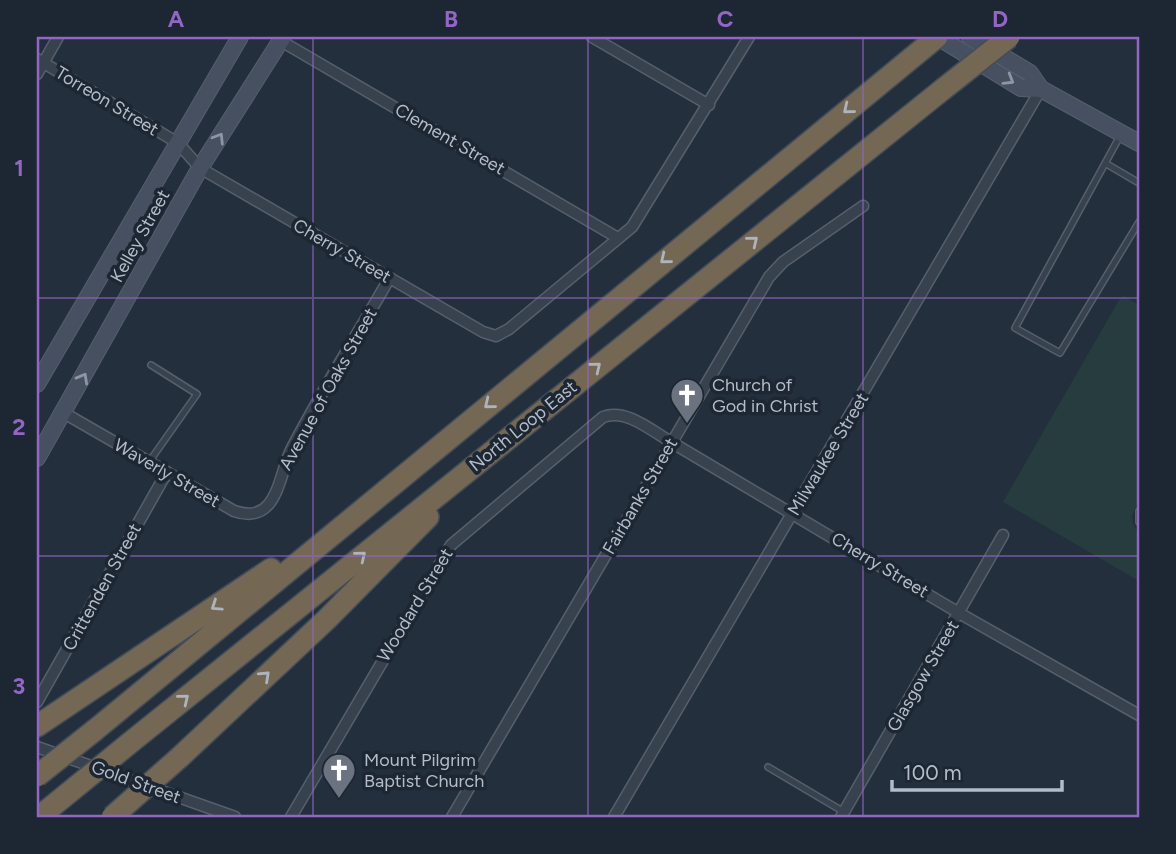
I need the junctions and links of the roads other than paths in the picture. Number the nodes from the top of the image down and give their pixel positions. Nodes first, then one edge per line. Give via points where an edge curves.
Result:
1 (58, 37) edge
2 (240, 37) edge
3 (592, 37) edge
4 (749, 37) edge
5 (937, 37) edge
6 (970, 37) edge
7 (1009, 37) edge
8 (282, 39) edge
9 (40, 61) edge
10 (37, 74) edge
11 (1041, 89) junction
12 (709, 105) junction
13 (1122, 134) junction
14 (178, 143) junction
15 (1139, 143) edge
16 (1105, 163) junction
17 (200, 168) junction
18 (1139, 183) edge
19 (863, 206) dead end
20 (1139, 222) edge
21 (618, 238) junction
22 (389, 279) junction
23 (151, 365) dead end
24 (37, 383) edge
25 (64, 413) junction
26 (621, 415) joint
27 (504, 440) junction
28 (671, 442) junction
29 (37, 458) edge
30 (149, 462) junction
31 (167, 472) junction
32 (374, 499) junction
33 (272, 500) joint
34 (1139, 511) edge
35 (793, 513) junction
36 (1139, 522) edge
37 (1003, 535) dead end
38 (960, 613) junction
39 (37, 702) edge
40 (1139, 715) edge
41 (37, 726) edge
42 (37, 747) edge
43 (768, 767) dead end
44 (37, 776) edge
45 (843, 815) edge
46 (38, 817) edge
47 (112, 817) edge
48 (235, 817) edge
49 (291, 817) edge
50 (452, 817) edge
51 (614, 817) edge

1 - 9 street
2 - 14 main road, Kelley Street
3 - 12 street
4 - 12 street
5 -> 11 main road via 1021,88
5 -> 32 highway
6 - 11 main road via 1030,73
27 -> 7 highway, North Loop East, bridge
17 -> 8 main road, Kelley Street
8 - 21 street, Clement Street
9 - 10 street
9 - 14 street, Torreon Street
11 - 13 main road
11 - 35 street, Milwaukee Street
12 - 21 street via 647,206
13 - 15 main road
13 - 16 lane
14 - 17 street, Cherry Street
14 - 24 main road, Kelley Street
16 - 18 lane
16 - 20 lane via 1015,328 1060,354
17 - 22 street, Cherry Street
25 -> 17 main road, Kelley Street
19 - 28 street, Fairbanks Street via 783,262 769,278
21 - 22 street, Cherry Street via 495,336
22 - 33 street, Avenue of Oaks Street via 290,450
23 - 30 lane via 197,394
25 - 29 main road, Kelley Street
25 - 30 street, Waverly Street
26 - 28 street, Cherry Street
26 - 49 street, Woodard Street via 603,417 451,545
46 -> 27 highway, North Loop East, bridge
47 -> 27 highway, bridge via 327,619
28 - 35 street, Cherry Street
28 - 50 street, Fairbanks Street
30 - 31 street, Waverly Street
31 - 33 street, Waverly Street via 244,514 263,510
31 - 39 street, Crittenden Street
32 -> 41 highway
32 - 44 highway, bridge
34 - 36 lane
35 - 38 street, Cherry Street
35 - 51 street, Milwaukee Street
37 - 38 street, Glasgow Street
38 - 40 street, Cherry Street
38 - 45 street, Glasgow Street
42 - 48 street, Gold Street
43 - 45 lane

